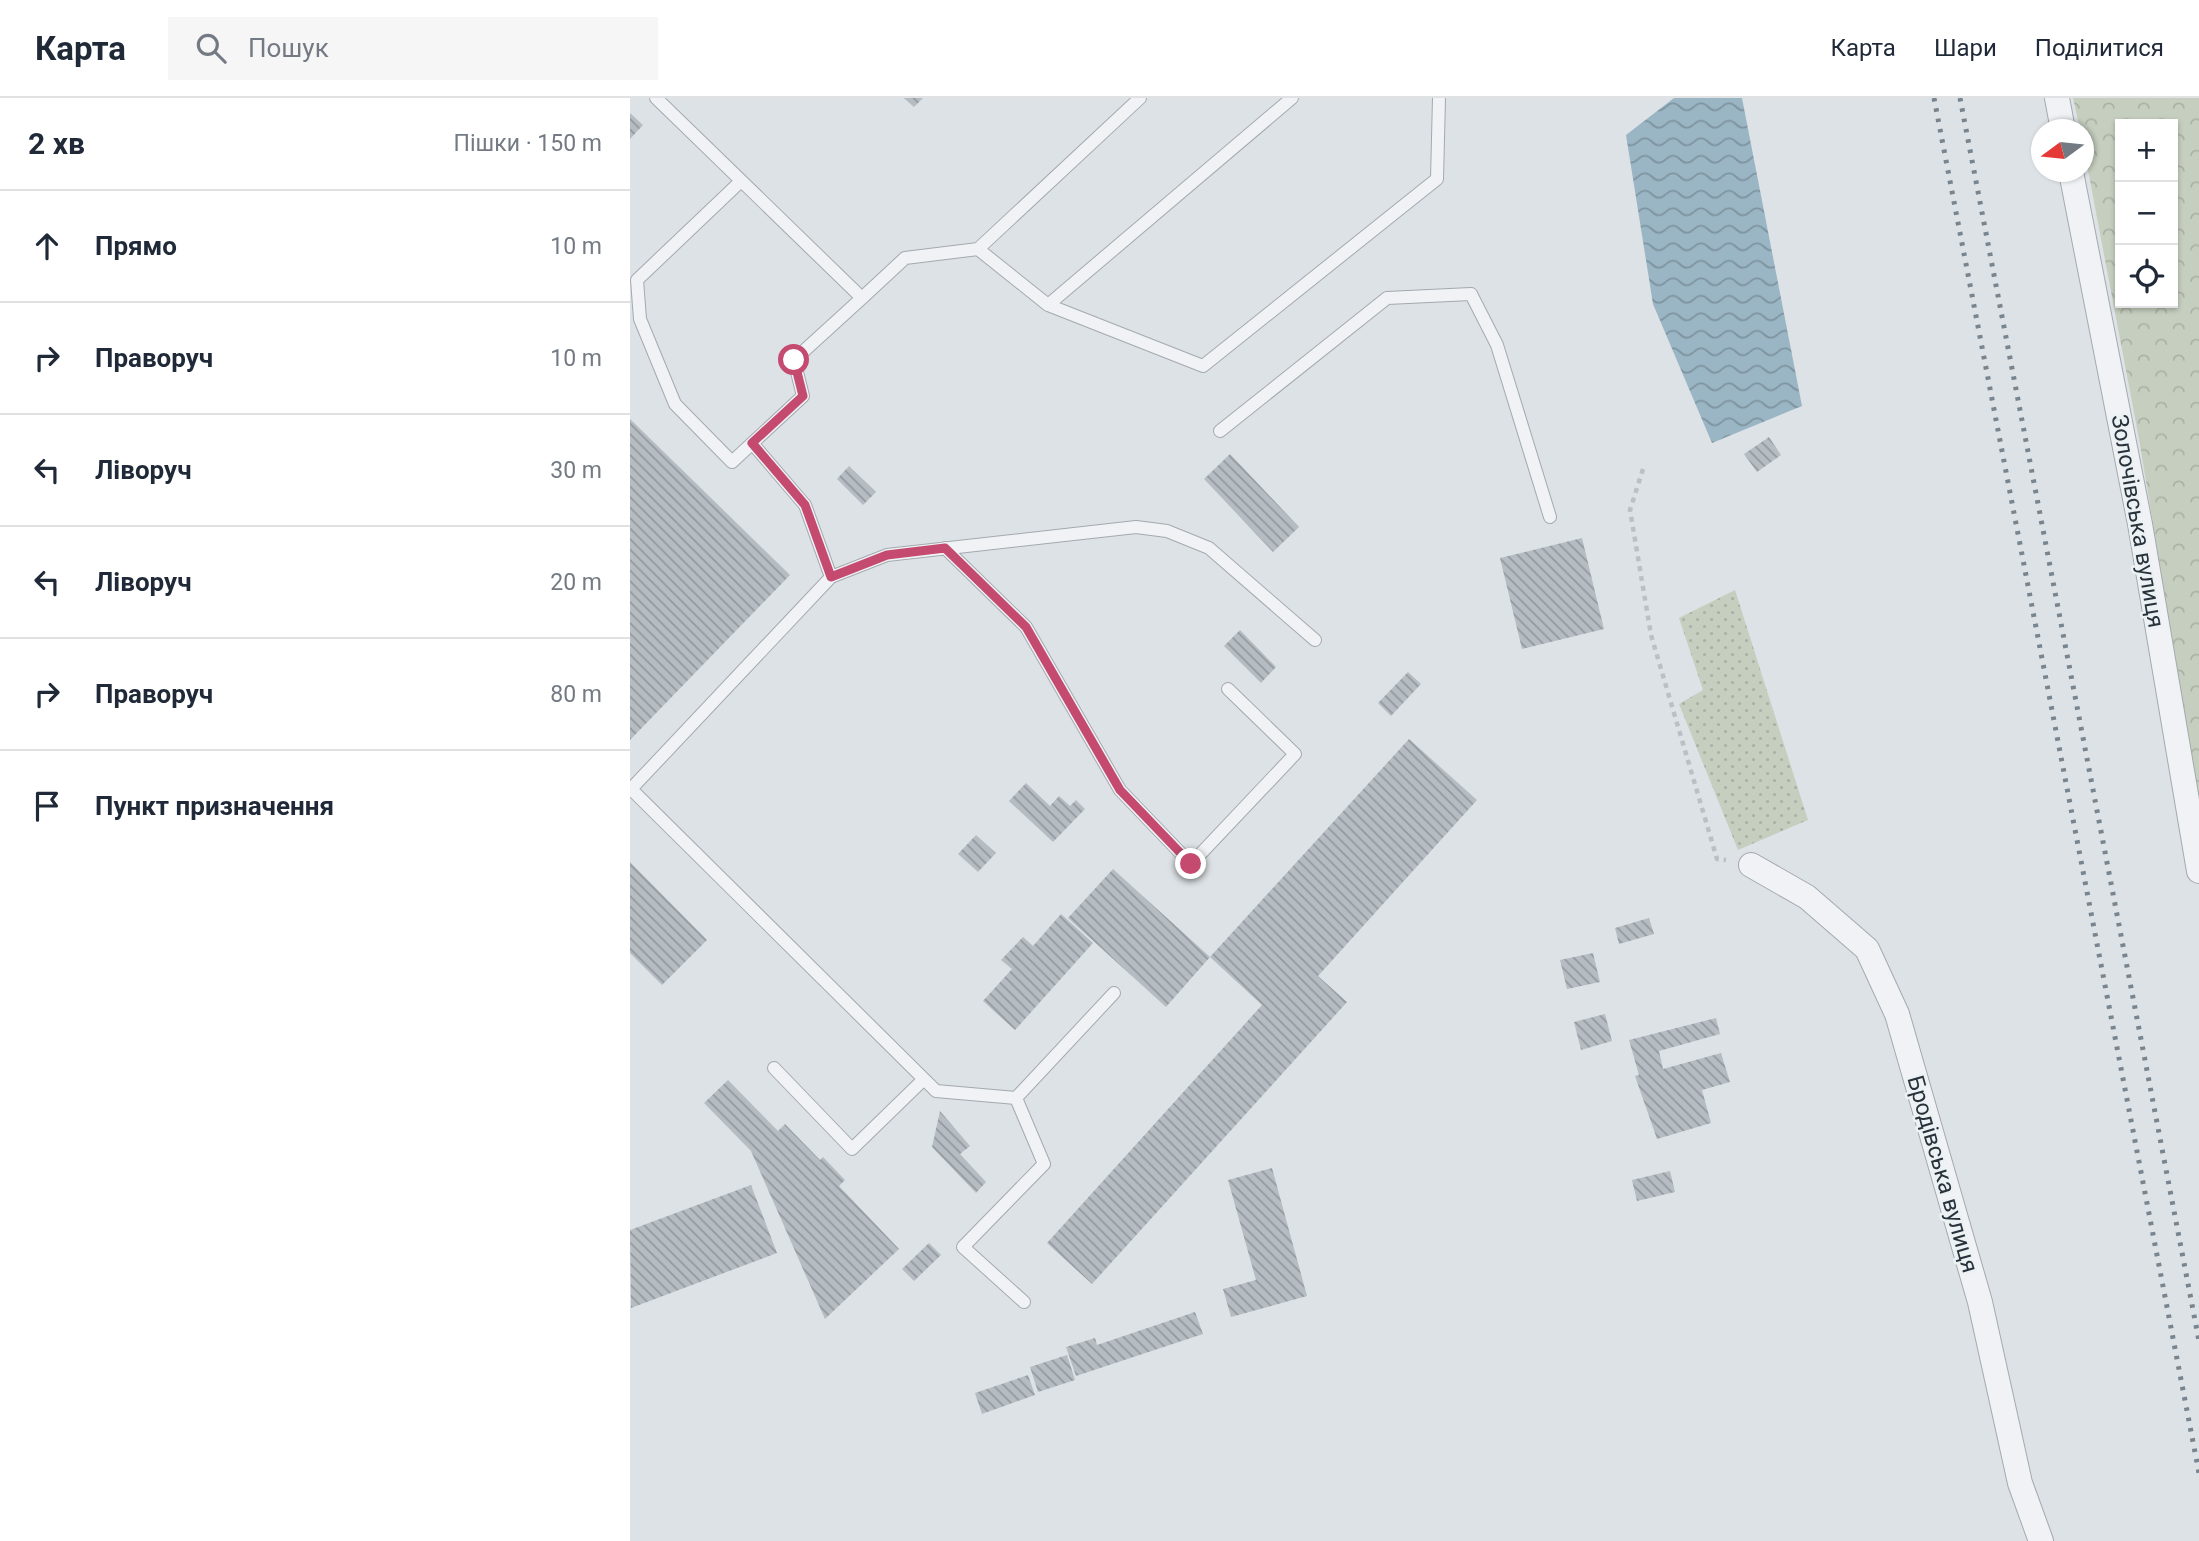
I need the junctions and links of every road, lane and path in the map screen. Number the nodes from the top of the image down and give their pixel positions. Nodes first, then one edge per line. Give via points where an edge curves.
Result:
1 (656, 98) edge
2 (1140, 98) edge
3 (1292, 98) edge
4 (1438, 98) edge
5 (2057, 98) edge
6 (2061, 119) edge
7 (741, 181) junction
8 (2073, 182) edge
9 (978, 249) junction
10 (862, 298) junction
11 (1048, 305) junction
12 (1220, 431) dead end
13 (752, 443) junction
14 (1643, 469) dead end
15 (1550, 517) dead end
16 (945, 548) junction
17 (831, 577) junction
18 (1315, 640) dead end
19 (1228, 689) dead end
20 (630, 788) edge
21 (1751, 865) joint
22 (2199, 871) edge
23 (1114, 993) dead end
24 (774, 1068) dead end
25 (924, 1079) junction
26 (1016, 1098) junction
27 (1024, 1302) dead end
28 (2041, 1541) edge

1 - 7 lane
2 - 9 lane
3 - 11 lane
4 - 11 lane via 1437,179 1203,366
5 - 6 street
7 - 10 lane
7 - 13 lane via 637,279 640,319 675,404 732,463
8 - 22 street, Золочівська вулиця via 2140,524
9 - 10 lane via 905,258
9 - 11 lane
10 - 13 lane via 794,360 803,396
12 - 15 lane via 1387,298 1471,294 1497,345
13 - 17 lane via 805,505
14 - 21 path via 1630,510 1651,635 1717,859
16 - 17 lane via 887,555
16 - 18 lane via 1136,527 1167,531 1209,548
16 - 19 lane via 1026,627 1120,790 1191,864 1295,754
17 - 20 lane
20 - 25 lane
21 - 28 street, Бродівська вулиця via 1807,897 1867,949 1897,1014 1980,1302 2020,1483
23 - 26 lane
24 - 25 lane via 852,1149
25 - 26 lane via 936,1091
26 - 27 lane via 1044,1164 963,1247

